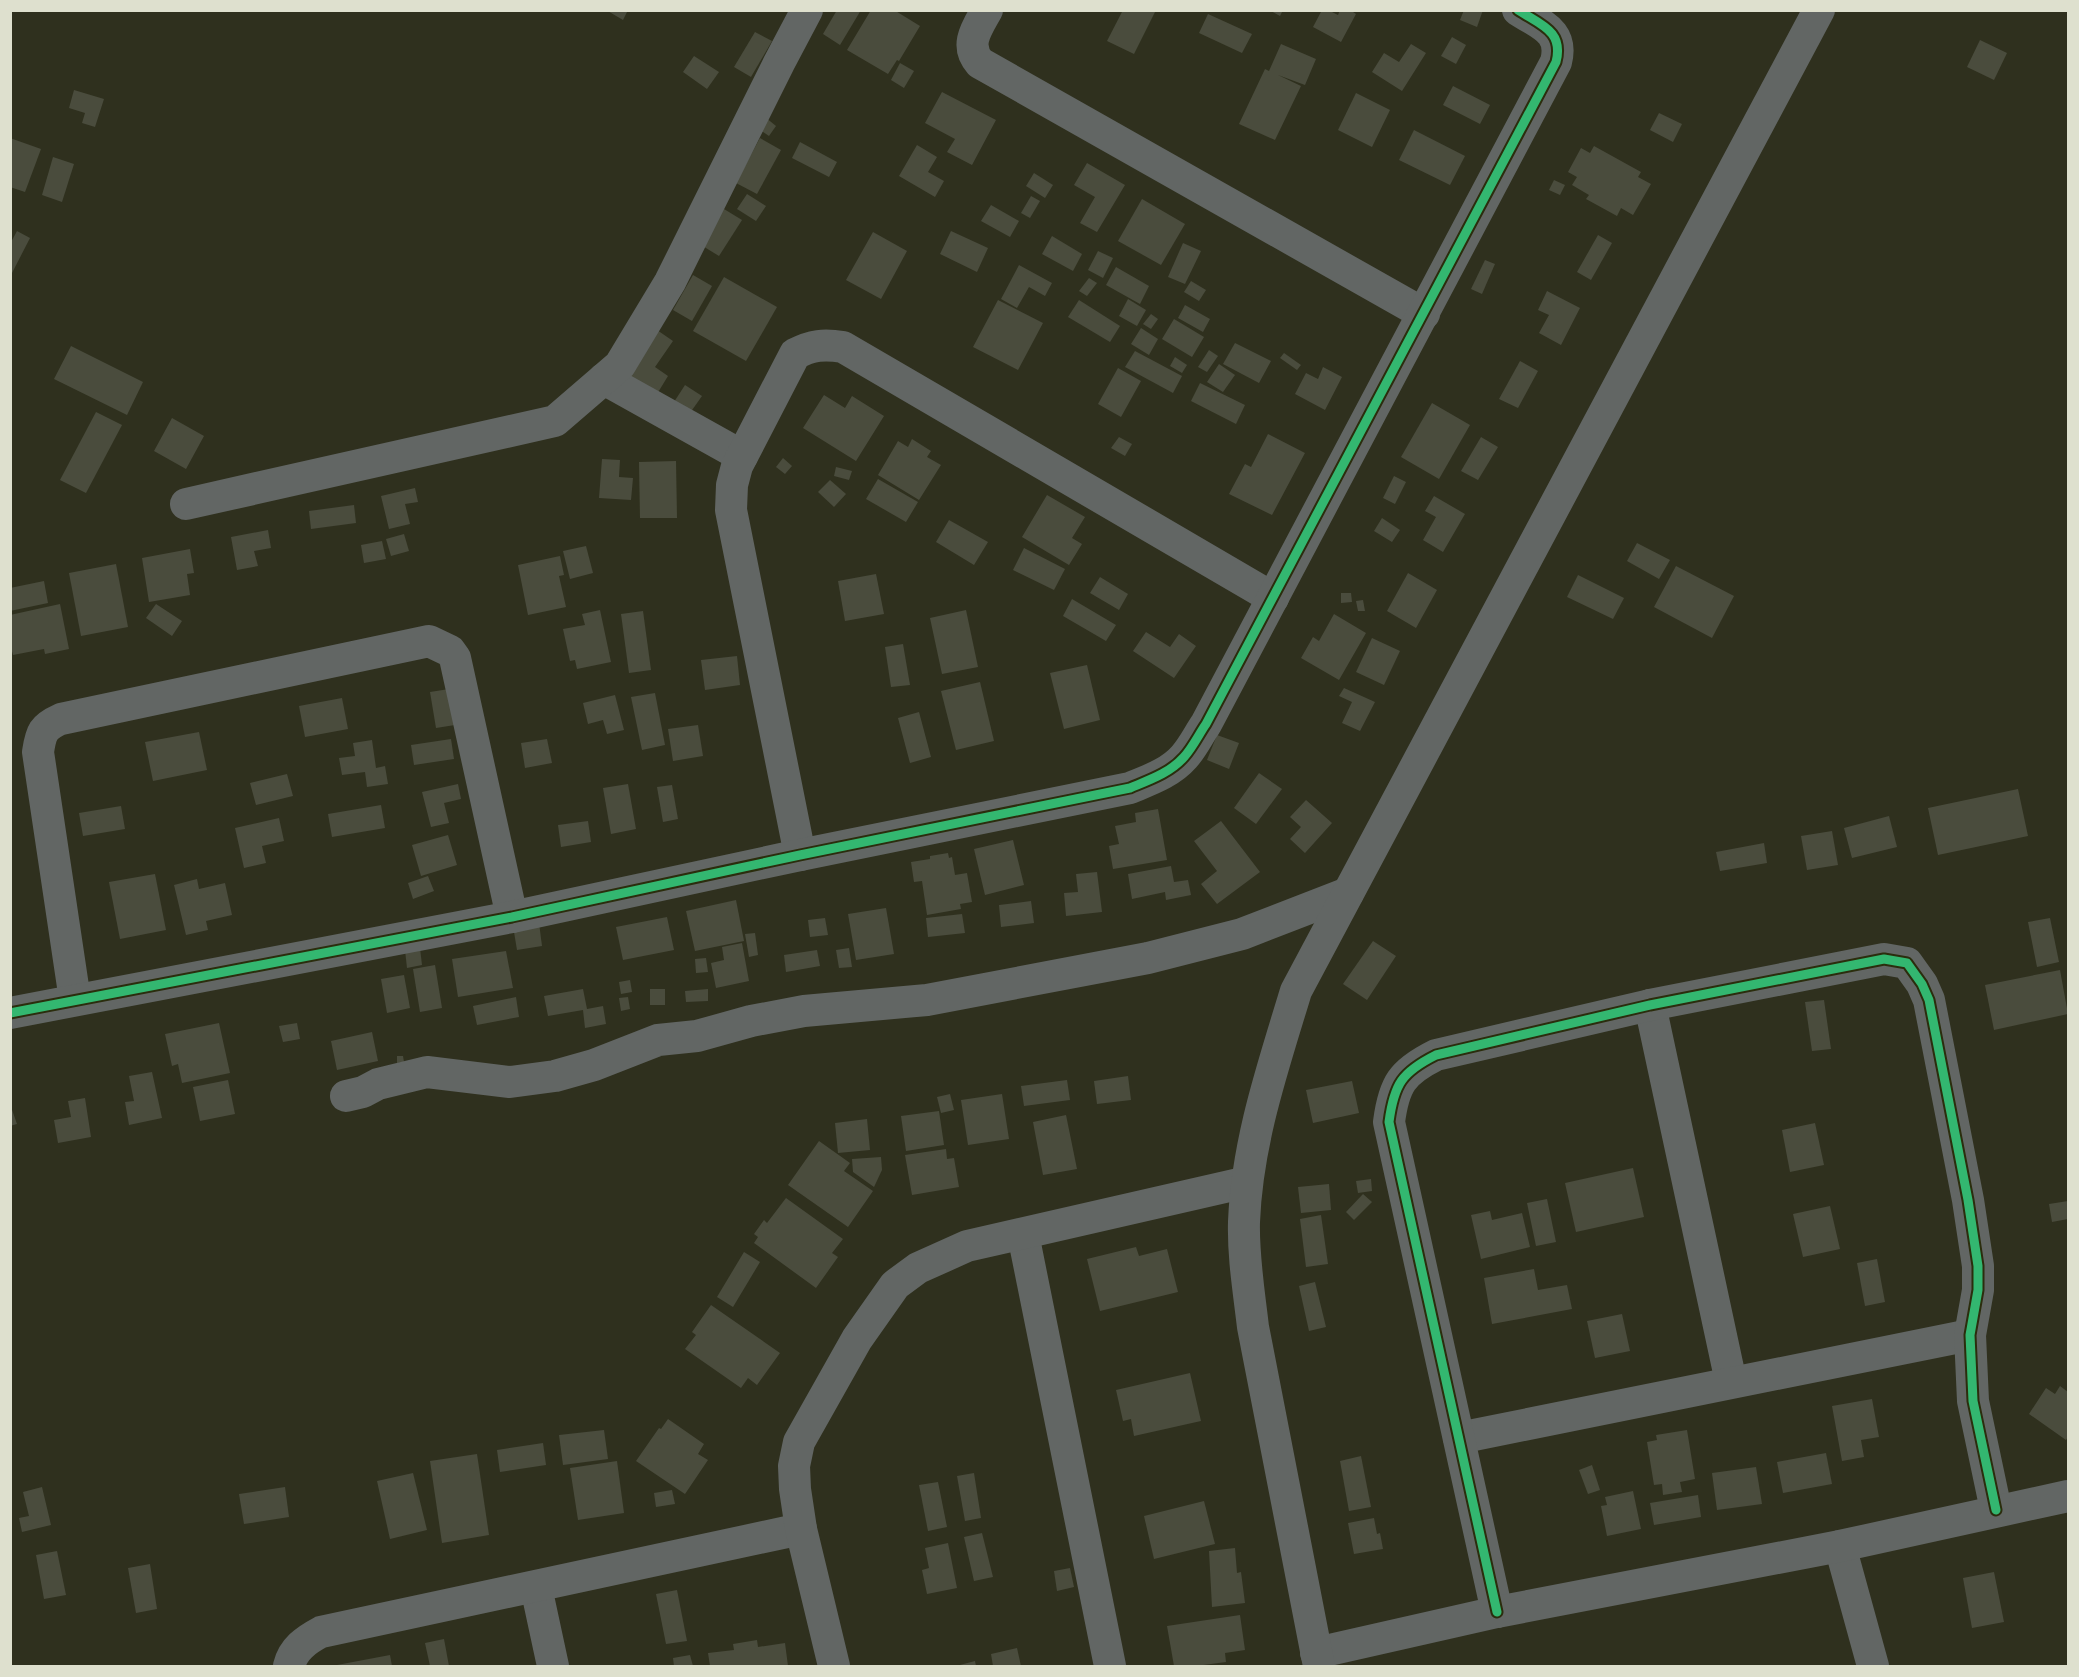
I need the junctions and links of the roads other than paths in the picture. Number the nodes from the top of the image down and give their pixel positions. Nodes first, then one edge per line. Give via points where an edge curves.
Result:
1 (807, 10) edge
2 (987, 10) edge
3 (1518, 10) edge
4 (1819, 10) edge
5 (1424, 314) junction
6 (604, 379) junction
7 (742, 456) junction
8 (186, 504) dead end
9 (1273, 598) junction
10 (800, 855) junction
11 (1348, 893) junction
12 (512, 917) junction
13 (75, 1000) junction
14 (1650, 1005) junction
15 (10, 1013) edge
16 (346, 1096) dead end
17 (1247, 1182) junction
18 (1023, 1234) junction
19 (1970, 1335) junction
20 (1731, 1382) junction
21 (1459, 1438) junction
22 (2068, 1496) edge
23 (1996, 1510) junction
24 (801, 1529) junction
25 (1840, 1546) junction
26 (536, 1587) junction
27 (1497, 1612) junction
28 (1318, 1660) edge
29 (289, 1666) edge
30 (553, 1666) edge
31 (834, 1666) edge
32 (1110, 1666) edge
33 (1873, 1666) edge

1 - 6 street via 670,282 620,365
2 - 5 street via 972,42 980,63
3 - 5 street via 1556,38 1556,62
4 - 11 street
5 - 9 street
6 - 7 street
6 - 8 street via 555,421
7 - 9 street via 795,354 825,344 843,347
7 - 10 street via 732,485 730,510
9 - 10 street via 1206,724 1185,756 1157,777 1130,788
10 - 12 street
11 - 16 street via 1242,934 1148,958 927,1000 804,1011 751,1021 697,1036 658,1040 555,1076 510,1082 427,1072
11 - 17 street via 1296,990 1260,1108
12 - 13 street
12 - 13 street via 455,658 450,651 429,641 47,725 38,752
13 - 15 street
14 - 19 street via 1884,959 1907,963 1929,1000 1968,1200 1978,1266
14 - 20 street
14 - 21 street via 1436,1055 1415,1066 1402,1080 1392,1101 1389,1122
17 - 18 street
17 - 28 street via 1245,1248 1253,1327
18 - 24 street via 967,1246 918,1268 896,1285 857,1339 799,1442 794,1466
18 - 32 street
19 - 20 street
19 - 23 street via 1973,1401
20 - 21 street
21 - 27 street
22 - 23 street
23 - 25 street
24 - 26 street
24 - 31 street
25 - 27 street
25 - 33 street
26 - 29 street via 321,1632 297,1650
26 - 30 street
27 - 28 street

